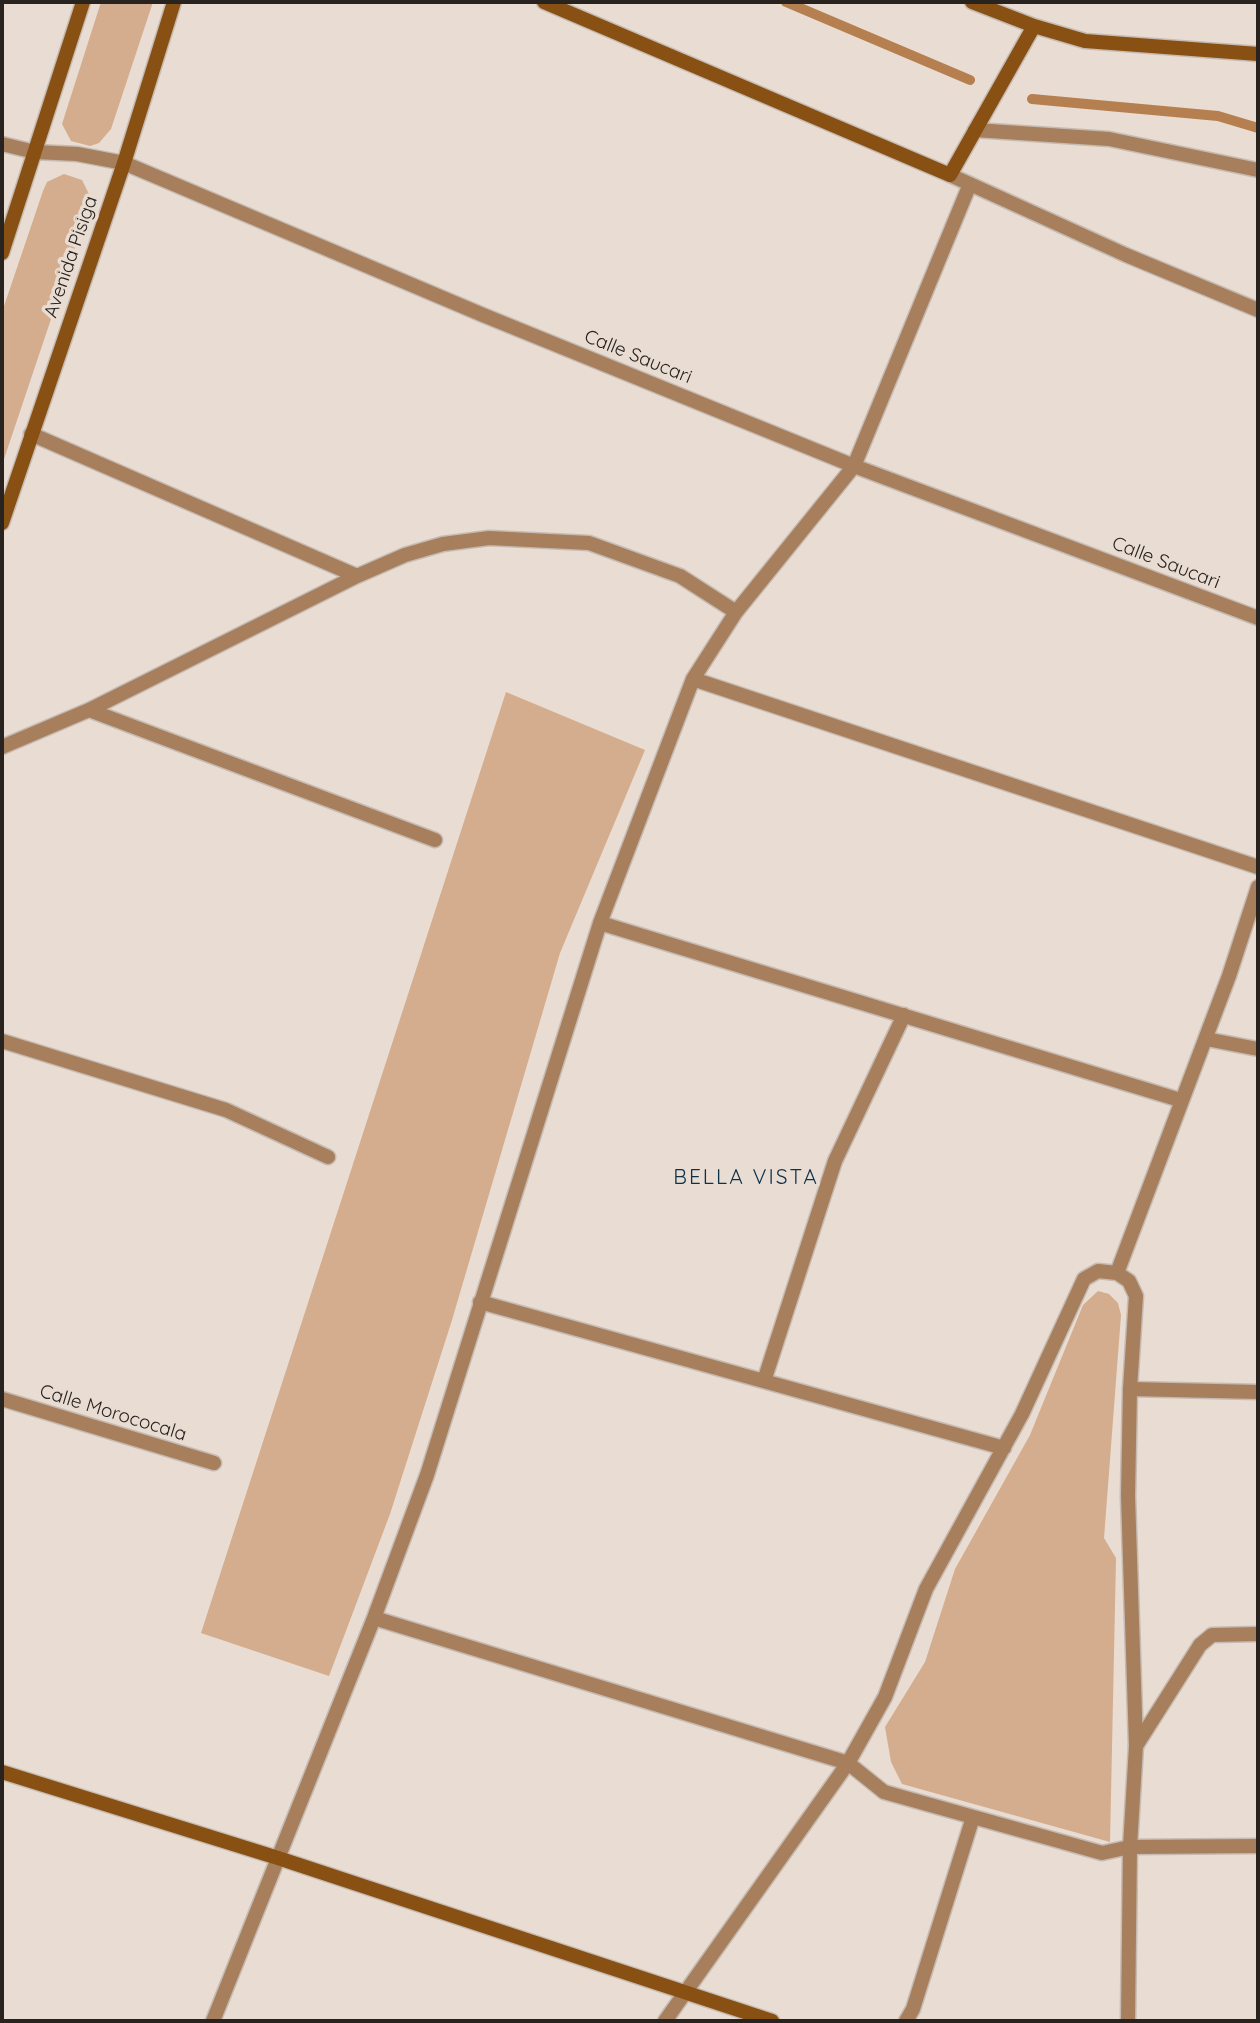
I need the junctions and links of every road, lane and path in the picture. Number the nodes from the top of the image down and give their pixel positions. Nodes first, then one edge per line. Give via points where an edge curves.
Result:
1 (82, 2) edge
2 (174, 2) edge
3 (544, 2) edge
4 (972, 2) edge
5 (1034, 26) junction
6 (1258, 54) edge
7 (975, 130) junction
8 (2, 144) edge
9 (34, 152) junction
10 (124, 163) junction
11 (1258, 170) edge
12 (950, 175) junction
13 (970, 184) junction
14 (2, 253) edge
15 (1258, 310) edge
16 (31, 434) junction
17 (854, 466) junction
18 (2, 523) edge
19 (357, 576) junction
20 (736, 612) junction
21 (1258, 618) edge
22 (694, 679) junction
23 (89, 710) junction
24 (2, 747) edge
25 (435, 840) dead end
26 (1258, 867) edge
27 (1258, 887) edge
28 (600, 923) junction
29 (904, 1015) junction
30 (1206, 1039) junction
31 (2, 1041) edge
32 (1258, 1049) edge
33 (1180, 1100) junction
34 (328, 1157) dead end
35 (1117, 1273) junction
36 (480, 1302) junction
37 (764, 1381) junction
38 (1130, 1389) junction
39 (1258, 1392) edge
40 (2, 1399) edge
41 (1004, 1448) junction
42 (214, 1463) dead end
43 (374, 1618) junction
44 (1258, 1634) edge
45 (1136, 1746) junction
46 (848, 1763) junction
47 (2, 1772) edge
48 (973, 1817) junction
49 (1258, 1846) edge
50 (1130, 1847) junction
51 (278, 1858) junction
52 (685, 1993) junction
53 (213, 2021) edge
54 (665, 2021) edge
55 (772, 2021) edge
56 (906, 2021) edge
57 (1128, 2021) edge

1 - 9 street
2 - 10 street, Avenida Pisiga
3 - 12 street
4 - 5 street
5 - 6 street via 1085,41
5 - 7 street
7 - 11 street via 1109,139
7 - 12 street
8 - 9 street, Calle Saucari
9 - 10 street, Calle Saucari
9 - 14 street
10 - 16 street, Avenida Pisiga
10 - 17 street, Calle Saucari
12 - 13 street
13 - 15 street
13 - 17 street
16 - 18 street, Avenida Pisiga
16 - 19 street
17 - 20 street
17 - 21 street, Calle Saucari
19 - 20 street via 443,544 489,538 589,543 680,576
19 - 23 street
20 - 22 street
22 - 26 street
22 - 28 street
23 - 24 street
23 - 25 street
27 - 30 street
28 - 29 street
28 - 36 street
29 - 33 street
29 - 37 street via 835,1161
30 - 32 street
30 - 33 street
31 - 34 street via 226,1111
33 - 35 street
35 - 38 street via 1129,1281 1136,1296
35 - 41 street via 1098,1271 1084,1279
36 - 37 street
36 - 43 street via 427,1475
37 - 41 street
38 - 39 street
38 - 45 street via 1128,1496
40 - 42 street, Calle Morococala
41 - 46 street via 926,1590 885,1697
43 - 46 street
43 - 51 street
44 - 45 street via 1212,1634 1200,1644
45 - 50 street
46 - 48 street via 884,1792
46 - 52 street
47 - 51 street
48 - 50 street via 1102,1853
48 - 56 street via 914,2009
49 - 50 street
50 - 57 street
51 - 52 street
51 - 53 street
52 - 54 street
52 - 55 street

